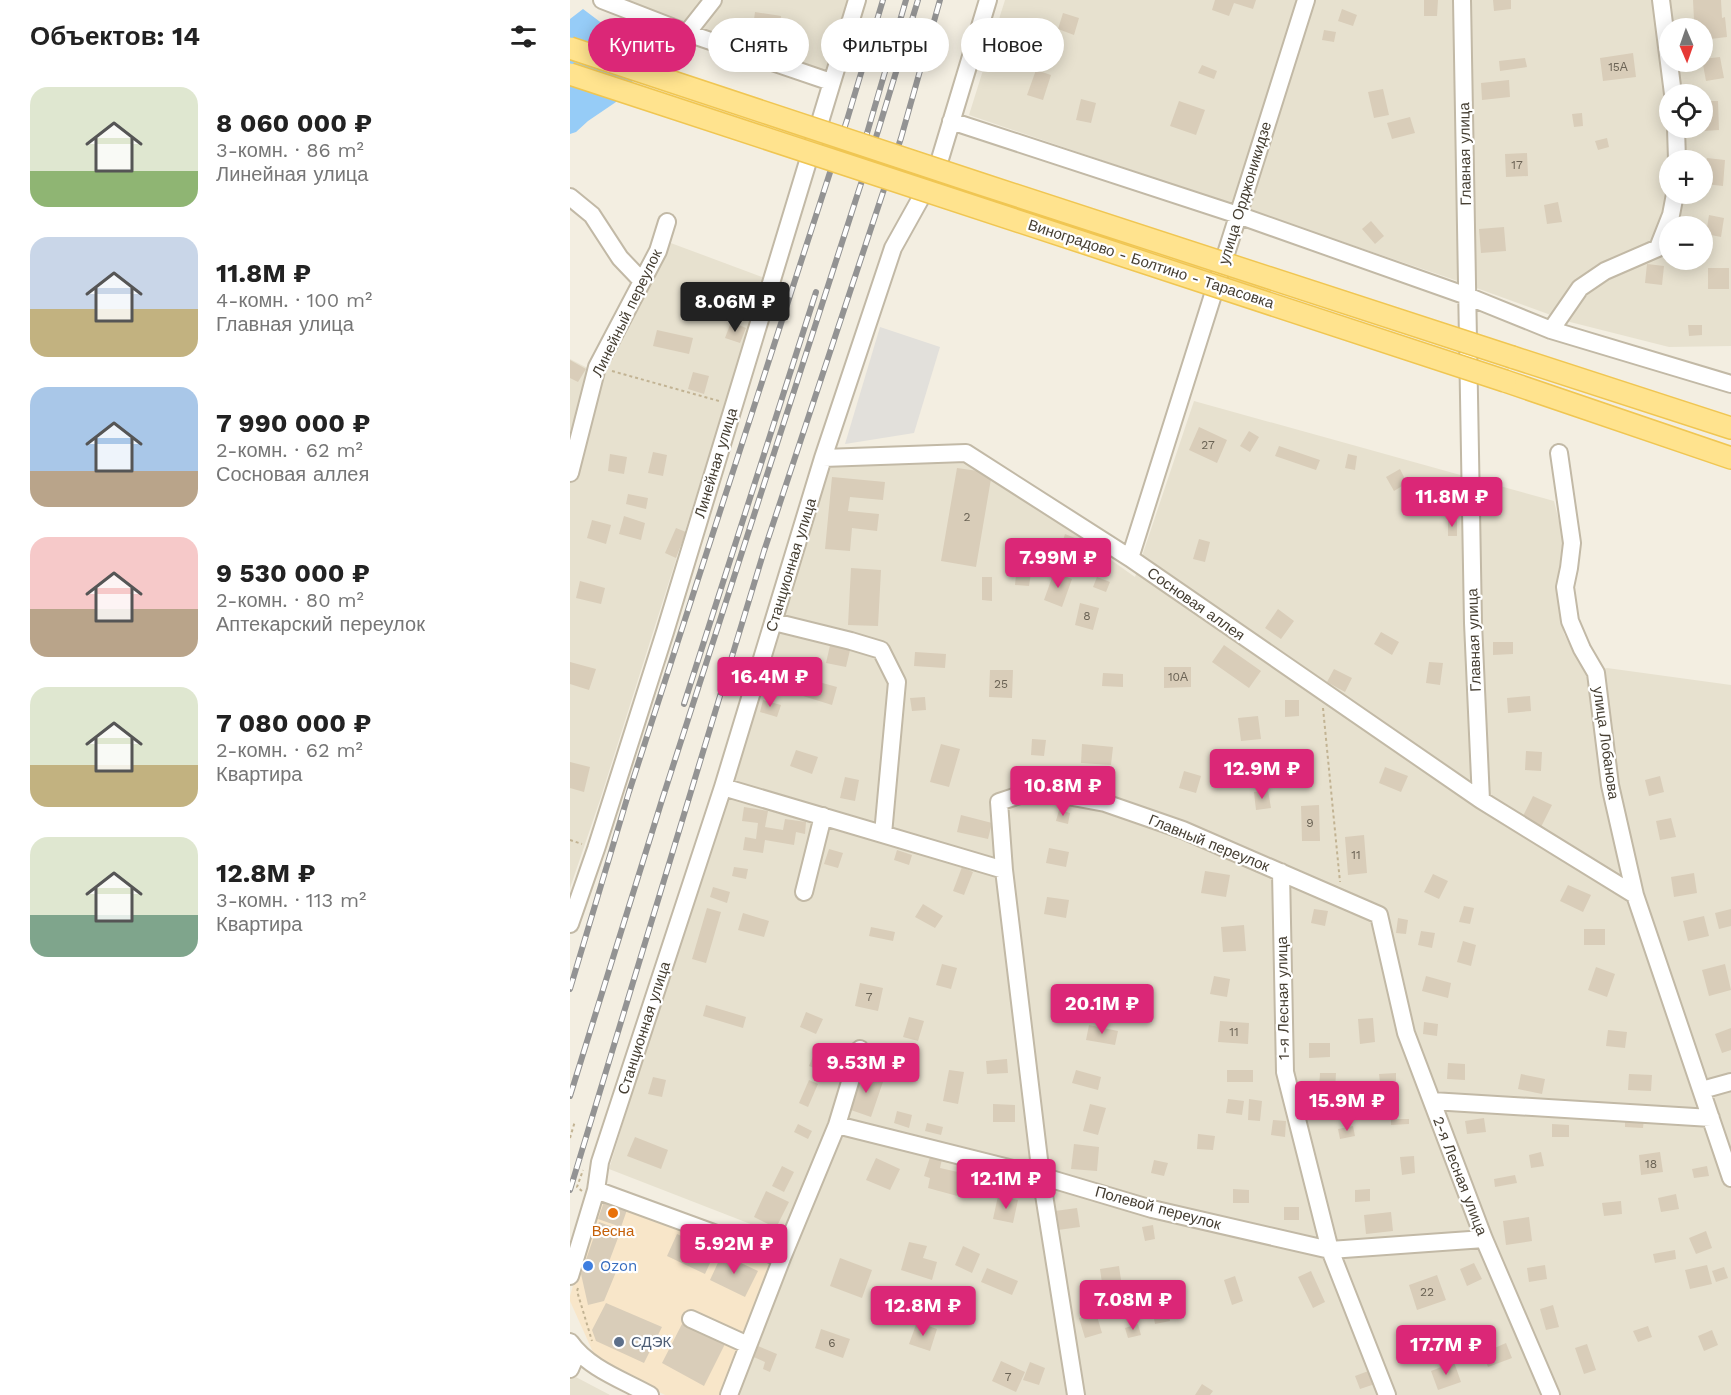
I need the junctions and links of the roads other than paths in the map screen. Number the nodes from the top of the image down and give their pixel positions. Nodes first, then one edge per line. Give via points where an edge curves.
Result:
1 (603, 0) edge
2 (713, 0) edge
3 (856, 0) edge
4 (988, 0) edge
5 (1305, 0) edge
6 (1462, 0) edge
7 (1661, 0) edge
8 (649, 18) edge
9 (696, 22) edge
10 (696, 36) edge
11 (570, 48) edge
12 (570, 74) edge
13 (831, 82) junction
14 (1672, 84) edge
15 (951, 121) junction
16 (570, 198) edge
17 (1673, 204) edge
18 (1238, 215) junction
19 (667, 222) dead end
20 (641, 280) junction
21 (1467, 296) junction
22 (1551, 330) junction
23 (1731, 384) edge
24 (1731, 428) edge
25 (1559, 453) dead end
26 (823, 458) junction
27 (1731, 458) edge
28 (570, 473) edge
29 (1130, 558) junction
30 (774, 622) junction
31 (723, 787) junction
32 (1481, 800) junction
33 (823, 816) junction
34 (883, 834) junction
35 (1004, 870) junction
36 (1281, 872) junction
37 (804, 892) dead end
38 (1635, 895) junction
39 (1379, 915) joint
40 (570, 924) edge
41 (860, 1049) dead end
42 (1731, 1082) edge
43 (1702, 1090) junction
44 (1432, 1101) junction
45 (1711, 1118) junction
46 (837, 1125) junction
47 (1041, 1176) junction
48 (1731, 1178) edge
49 (596, 1190) junction
50 (1484, 1239) junction
51 (1330, 1250) junction
52 (782, 1258) junction
53 (574, 1280) edge
54 (692, 1319) dead end
55 (748, 1346) junction
56 (574, 1348) edge
57 (570, 1369) edge
58 (650, 1395) edge
59 (729, 1395) edge
60 (1076, 1395) edge
61 (1387, 1395) edge
62 (1551, 1395) edge

1 - 8 street
2 - 9 street
3 - 13 street, Линейная улица
4 - 15 street, Станционная улица
5 - 18 street, улица Орджоникидзе
6 - 21 street, Главная улица
7 - 14 street
10 - 13 street
11 - 24 main road, Виноградово - Болтино - Тарасовка, bridge
12 - 27 main road, Виноградово - Болтино - Тарасовка, bridge
13 - 40 street, Линейная улица via 661,643
15 - 18 street
15 - 26 street, Станционная улица via 937,169 893,248
16 - 20 street via 592,215 620,258
17 - 22 street via 1658,248 1605,270 1580,288
18 - 21 street
18 - 29 street, улица Орджоникидзе
19 - 20 street, Линейный переулок via 658,251
20 - 28 street, Линейный переулок via 597,367
21 - 22 street
21 - 32 street, Главная улица via 1473,623
22 - 23 street
25 - 38 street, улица Лобанова via 1572,543 1565,587 1570,621 1596,673 1610,785
26 - 29 street, Сосновая аллея via 966,453
26 - 30 street, Станционная улица
29 - 32 street, Сосновая аллея
30 - 31 street, Станционная улица
30 - 34 street via 881,650 897,682
31 - 33 street
31 - 49 street, Станционная улица via 603,1153
32 - 38 street
33 - 34 street
33 - 37 street
34 - 35 street
35 - 36 street, Главный переулок via 999,802 1035,790 1105,803 1183,830
35 - 47 street
36 - 39 street, Главный переулок
36 - 51 street, 1-я Лесная улица via 1285,1072
38 - 43 street
39 - 44 street, 2-я Лесная улица via 1406,1033
41 - 46 street
42 - 43 street
43 - 45 street
44 - 45 street
44 - 50 street, 2-я Лесная улица
45 - 48 street
46 - 47 street, Полевой переулок
46 - 52 street
47 - 51 street, Полевой переулок via 1152,1209
47 - 60 street
49 - 52 street
49 - 53 street, Станционная улица
50 - 51 street, Полевой переулок
50 - 62 street, 2-я Лесная улица
51 - 61 street, 1-я Лесная улица
52 - 55 street
54 - 55 street
55 - 59 street
56 - 57 street
56 - 58 street via 591,1364

